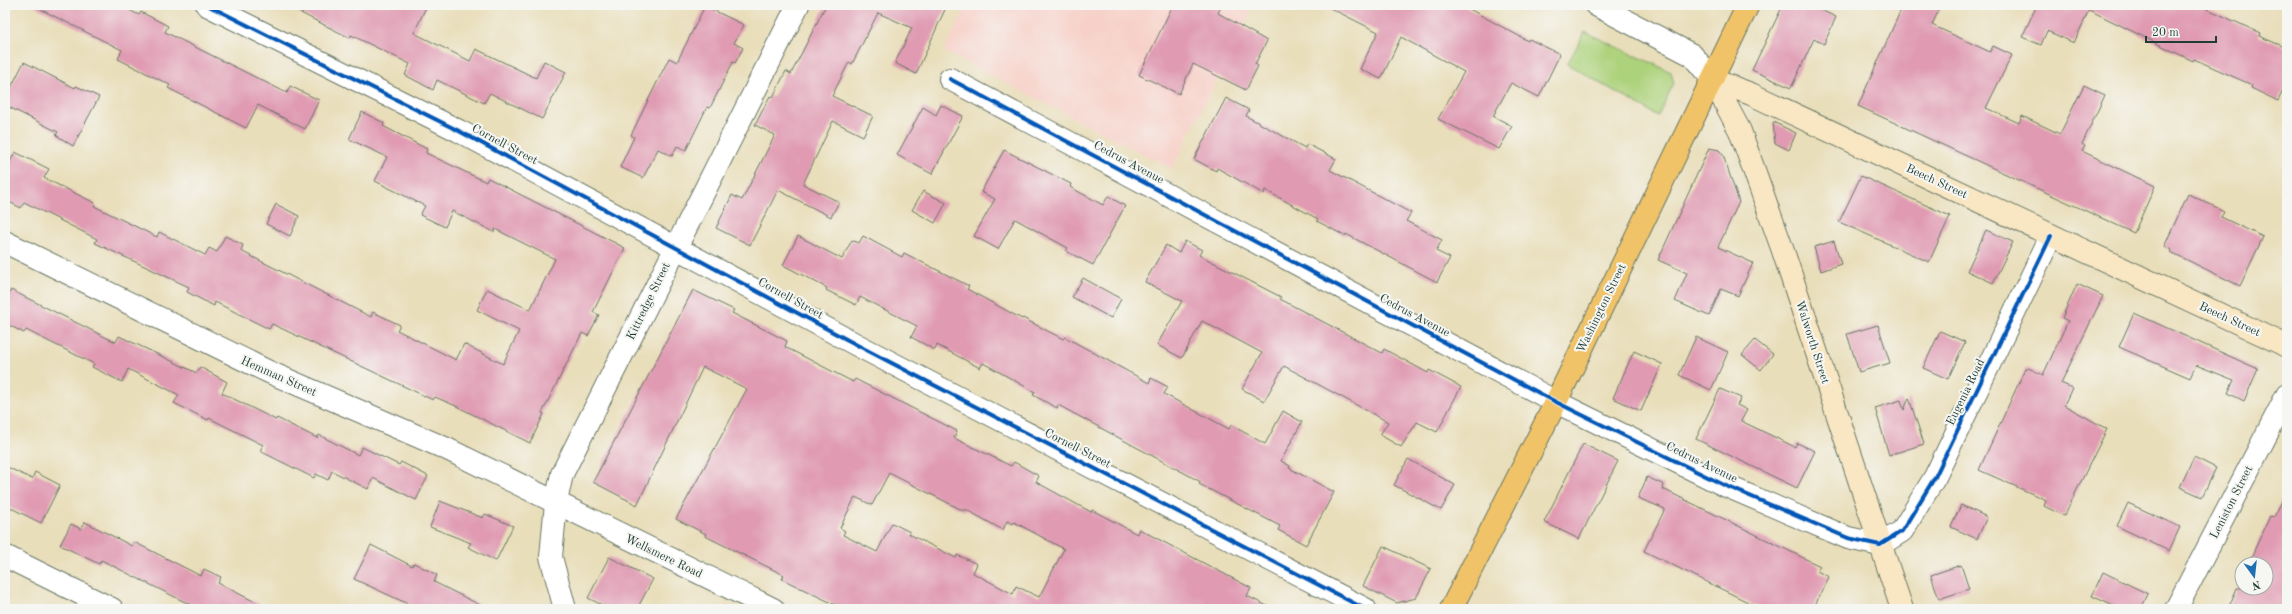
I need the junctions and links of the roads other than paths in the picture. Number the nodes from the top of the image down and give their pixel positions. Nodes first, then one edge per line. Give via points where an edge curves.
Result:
1 (207, 5) edge
2 (798, 5) edge
3 (1596, 5) edge
4 (1748, 5) edge
5 (950, 79) dead end
6 (1713, 80) junction
7 (2051, 236) junction
8 (5, 242) edge
9 (676, 246) junction
10 (2287, 346) edge
11 (2287, 395) edge
12 (1556, 402) junction
13 (556, 502) junction
14 (1880, 545) junction
15 (5, 556) edge
16 (112, 609) edge
17 (565, 609) edge
18 (773, 609) edge
19 (1365, 609) edge
20 (1451, 609) edge
21 (1902, 609) edge
22 (2176, 609) edge

1 - 9 street, Cornell Street via 459,131
2 - 9 street, Kittredge Street
3 - 6 street, Beech Street via 1692,55
4 - 6 main road, Washington Street
5 - 12 street, Cedrus Avenue
6 - 7 street, Beech Street via 1758,97
6 - 12 main road, Washington Street
6 - 14 street, Walworth Street via 1740,131 1782,248
7 - 10 street, Beech Street
7 - 14 street, Eugenia Road via 1935,477 1902,531
8 - 13 street, Hemman Street via 269,372 447,449
9 - 13 street, Kittredge Street via 562,474
9 - 19 street, Cornell Street via 857,345
11 - 22 street, Leniston Street
12 - 14 street, Cedrus Avenue via 1731,488 1848,538
12 - 20 main road, Washington Street
13 - 17 street, Kittredge Street via 551,557
13 - 18 street, Wellsmere Road
14 - 21 street, Walworth Street
15 - 16 street

